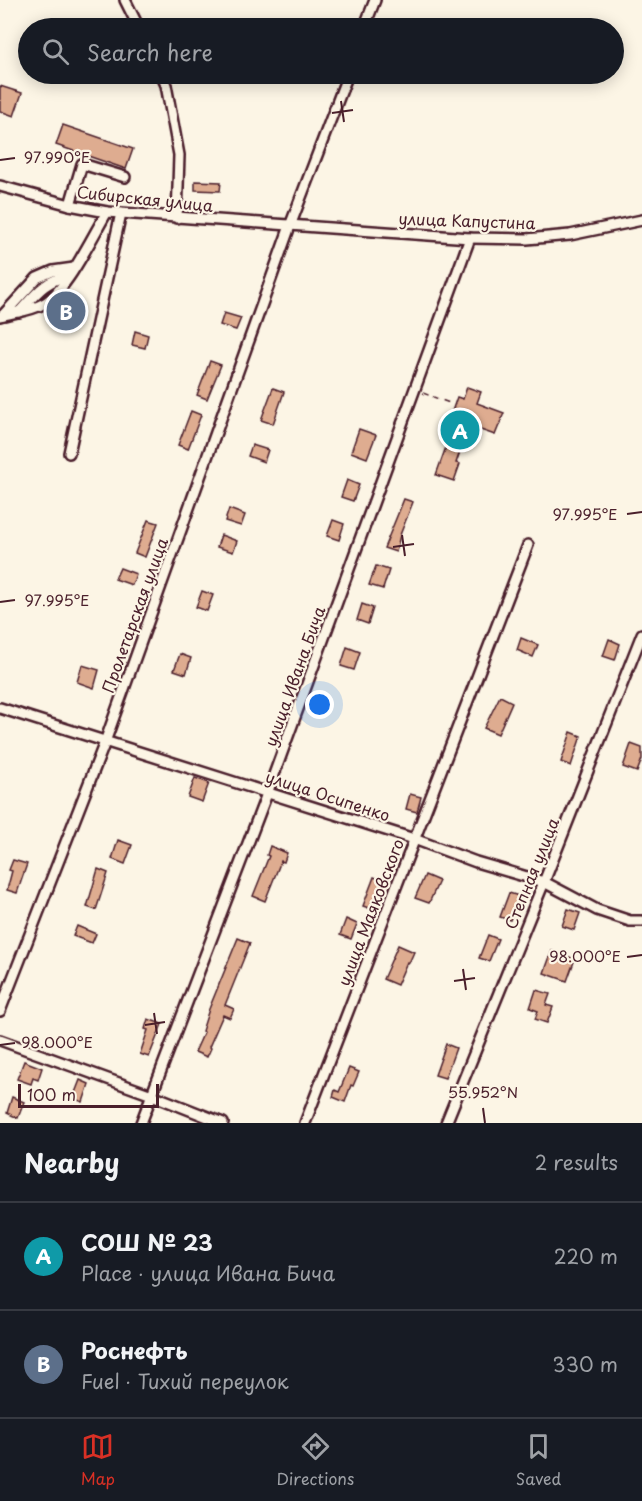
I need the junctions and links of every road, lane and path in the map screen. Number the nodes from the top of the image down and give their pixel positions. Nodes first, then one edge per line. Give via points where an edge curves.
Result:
1 (125, 0) edge
2 (375, 0) edge
3 (135, 18) edge
4 (368, 18) edge
5 (166, 84) edge
6 (344, 84) edge
7 (125, 177) dead end
8 (0, 186) edge
9 (70, 205) junction
10 (107, 212) junction
11 (121, 213) junction
12 (177, 218) junction
13 (642, 220) edge
14 (290, 226) junction
15 (470, 238) junction
16 (71, 272) junction
17 (19, 312) junction
18 (2, 315) edge
19 (414, 390) junction
20 (452, 404) dead end
21 (69, 453) dead end
22 (528, 545) dead end
23 (642, 634) edge
24 (0, 708) edge
25 (105, 742) junction
26 (268, 791) junction
27 (414, 839) junction
28 (544, 882) junction
29 (642, 921) edge
30 (0, 1011) edge
31 (0, 1040) edge
32 (152, 1095) junction
33 (141, 1123) edge
34 (223, 1123) edge
35 (305, 1123) edge
36 (446, 1123) edge

1 - 3 street
2 - 4 street
5 - 12 street via 179,155
6 - 14 street, Пролетарская улица
7 - 9 street via 82,164
8 - 9 street, Сибирская улица
9 - 10 street, Сибирская улица
10 - 11 street, Сибирская улица
10 - 16 street
11 - 12 street, Сибирская улица
11 - 21 street
12 - 14 street, Сибирская улица
13 - 15 street, улица Капустина via 570,235
14 - 15 street, улица Капустина
14 - 25 street, Пролетарская улица
15 - 19 street, улица Ивана Бича
16 - 17 street via 45,284
16 - 17 street via 61,289 44,303
16 - 18 street via 53,271 37,278
17 - 18 street
19 - 20 path
19 - 26 street, улица Ивана Бича
22 - 27 street, улица Маяковского
23 - 28 street, Степная улица
24 - 25 street, улица Осипенко
25 - 26 street, улица Осипенко
25 - 30 street, Пролетарская улица
26 - 27 street, улица Осипенко
26 - 32 street, улица Ивана Бича
27 - 28 street, улица Осипенко
27 - 35 street, улица Маяковского
28 - 29 street, улица Осипенко via 597,910
28 - 36 street, Степная улица
31 - 32 street
32 - 33 street, улица Ивана Бича
32 - 34 street

